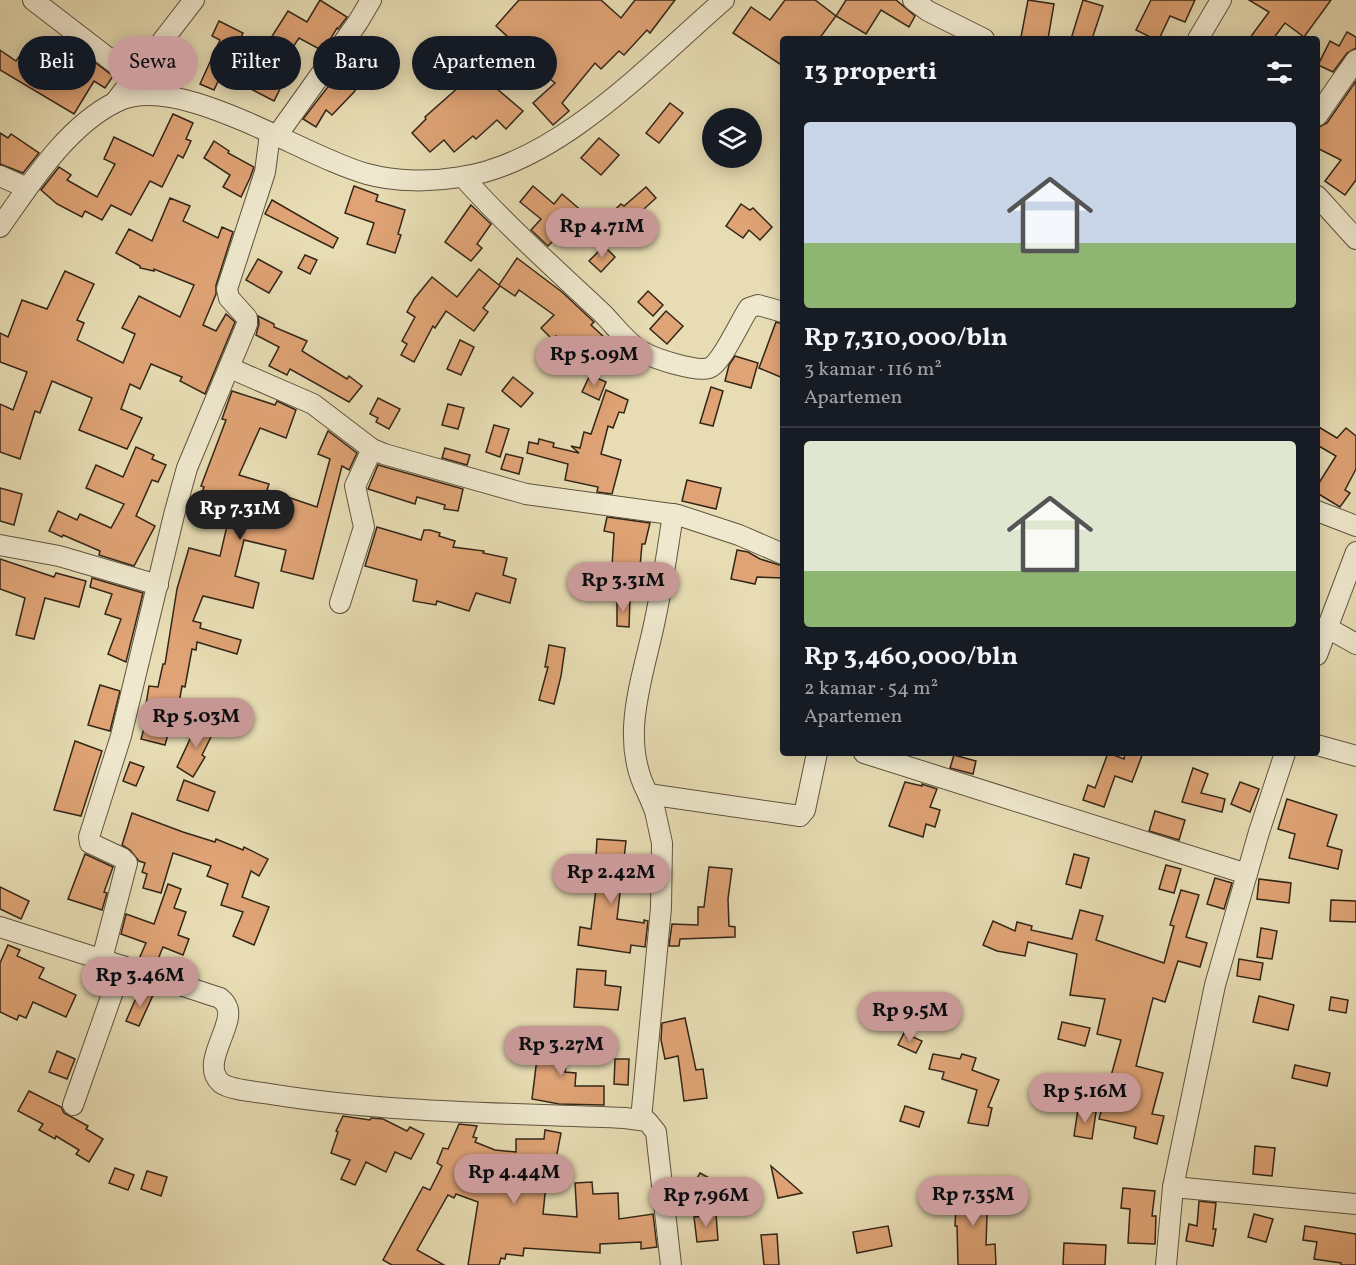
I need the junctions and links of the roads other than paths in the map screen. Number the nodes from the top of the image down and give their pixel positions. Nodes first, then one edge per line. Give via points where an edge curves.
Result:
1 (194, 0) edge
2 (371, 0) edge
3 (724, 0) edge
4 (913, 0) edge
5 (1221, 0) edge
6 (42, 3) edge
7 (165, 36) edge
8 (978, 36) edge
9 (1200, 36) edge
10 (108, 57) edge
11 (1356, 60) edge
12 (124, 90) edge
13 (116, 102) junction
14 (1320, 112) edge
15 (273, 135) junction
16 (0, 176) edge
17 (463, 177) junction
18 (27, 188) junction
19 (1320, 199) edge
20 (0, 226) edge
21 (1356, 239) edge
22 (780, 311) edge
23 (230, 368) junction
24 (372, 449) junction
25 (1320, 512) edge
26 (673, 514) junction
27 (1356, 526) edge
28 (0, 545) edge
29 (1356, 552) edge
30 (780, 553) edge
31 (158, 585) junction
32 (340, 603) dead end
33 (1326, 627) junction
34 (1356, 645) edge
35 (1320, 646) edge
36 (1320, 746) edge
37 (816, 756) edge
38 (873, 756) edge
39 (1284, 756) edge
40 (1356, 756) edge
41 (648, 794) junction
42 (1247, 874) junction
43 (0, 927) edge
44 (102, 959) junction
45 (122, 966) junction
46 (73, 1105) dead end
47 (642, 1119) junction
48 (1173, 1186) junction
49 (1356, 1204) edge
50 (671, 1265) edge
51 (1166, 1265) edge

1 - 7 street
2 - 15 street
3 - 17 street via 614,98 551,142 499,168
4 - 8 street
5 - 9 street
6 - 10 street
11 - 14 street
12 - 13 street
13 - 15 street via 135,96 184,99
13 - 18 street via 79,127
15 - 17 street via 368,174 430,180
15 - 23 street via 227,289 229,298 247,318
16 - 18 street
17 - 22 street via 643,352 692,368 708,368 718,361 749,308 758,305
18 - 20 street
19 - 21 street
23 - 24 street via 313,404
23 - 31 street via 187,468
24 - 26 street via 526,494
24 - 32 street via 355,486 364,527
25 - 27 street
26 - 30 street
26 - 41 street via 633,731 635,758
28 - 31 street via 59,556
29 - 33 street
31 - 44 street via 120,736 89,837 90,843 127,863
33 - 34 street
33 - 35 street
36 - 40 street
37 - 41 street via 805,810 800,816
38 - 42 street
39 - 42 street
41 - 47 street via 661,829 661,908
42 - 48 street via 1215,986
43 - 44 street
44 - 45 street
45 - 46 street
45 - 47 street via 220,998 229,1016 214,1064 222,1083 236,1088 394,1109
47 - 50 street via 656,1132
48 - 49 street
48 - 51 street

